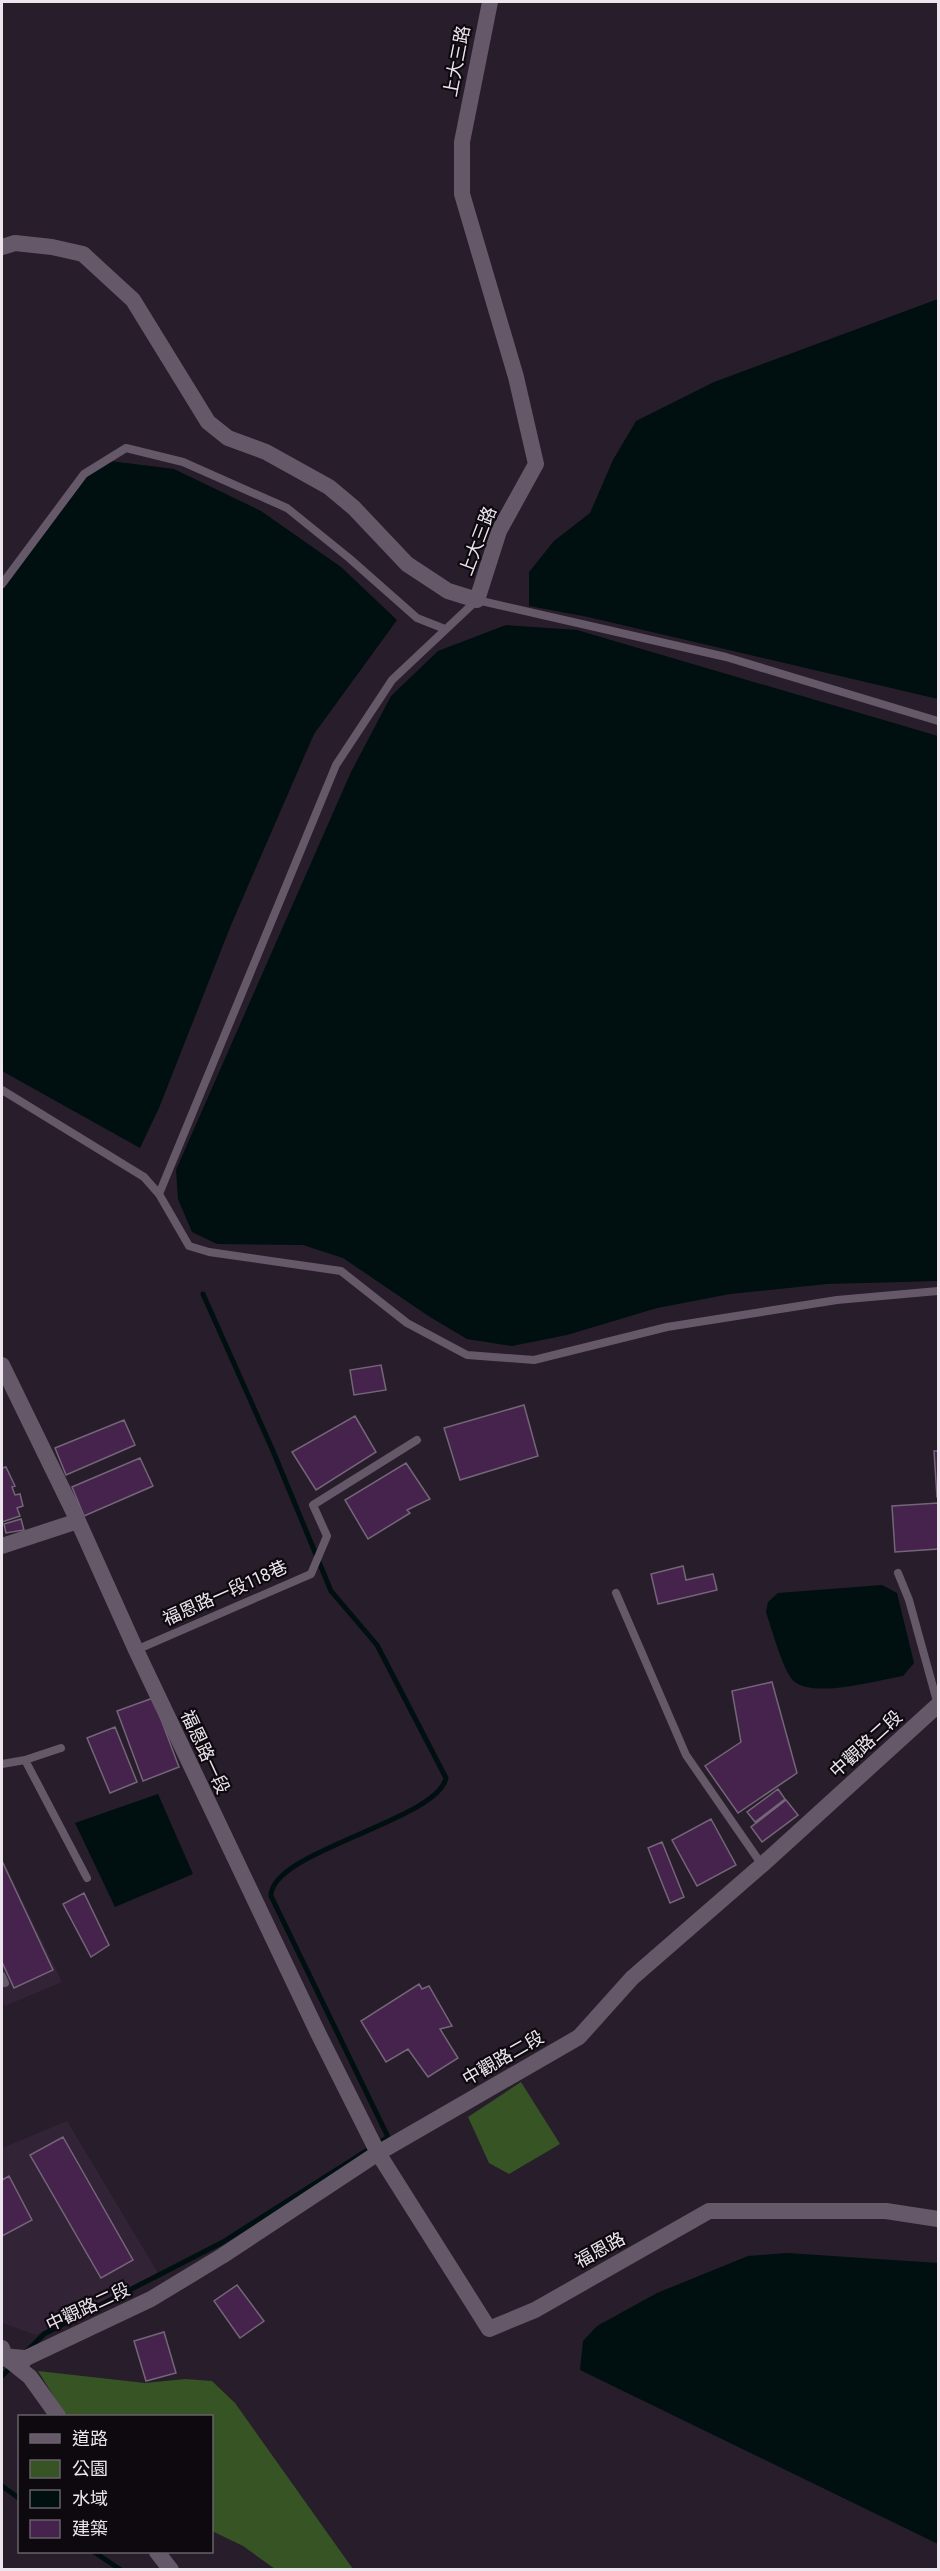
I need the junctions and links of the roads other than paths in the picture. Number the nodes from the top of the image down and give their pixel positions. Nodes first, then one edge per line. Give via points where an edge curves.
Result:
1 (490, 2) edge
2 (2, 248) edge
3 (2, 584) edge
4 (477, 600) junction
5 (445, 629) junction
6 (939, 721) edge
7 (2, 1090) edge
8 (159, 1194) junction
9 (939, 1291) edge
10 (2, 1365) edge
11 (417, 1440) dead end
12 (78, 1521) junction
13 (2, 1546) edge
14 (898, 1573) dead end
15 (616, 1593) dead end
16 (136, 1650) junction
17 (939, 1705) edge
18 (61, 1748) dead end
19 (25, 1760) junction
20 (2, 1764) edge
21 (762, 1865) junction
22 (87, 1878) dead end
23 (378, 2153) junction
24 (939, 2219) edge
25 (3, 2354) edge
26 (24, 2358) joint
27 (57, 2415) edge
28 (158, 2553) edge
29 (171, 2570) edge

1 - 4 street, 上大三路 via 462,142 462,194 516,377 536,464 499,531
2 - 4 street, 上大三路 via 15,243 83,254 133,300 208,422 228,438 266,452 328,487 354,508 407,564 448,591
3 - 5 lane via 84,474 126,448 183,462 287,508 417,618
4 - 5 lane
4 - 6 lane via 726,657
5 - 8 lane via 392,680 336,765
7 - 8 lane via 144,1177
8 - 9 lane via 189,1246 341,1271 407,1323 467,1355 534,1360 667,1327 837,1300
10 - 12 street, 福恩路一段
11 - 16 lane, 福恩路一段118巷 via 313,1505 327,1536 311,1574
12 - 13 street
12 - 16 street, 福恩路一段
14 - 17 lane
15 - 21 lane via 686,1755
16 - 23 street, 福恩路一段
17 - 21 street, 中觀路二段
18 - 19 lane
19 - 20 lane
19 - 22 lane
21 - 23 street, 中觀路二段 via 632,1978 579,2037
23 - 24 street, 福恩路 via 489,2330 535,2310 709,2211 886,2211
23 - 26 street, 中觀路二段 via 151,2299
25 - 26 street
25 - 27 street via 30,2377
28 - 29 street

